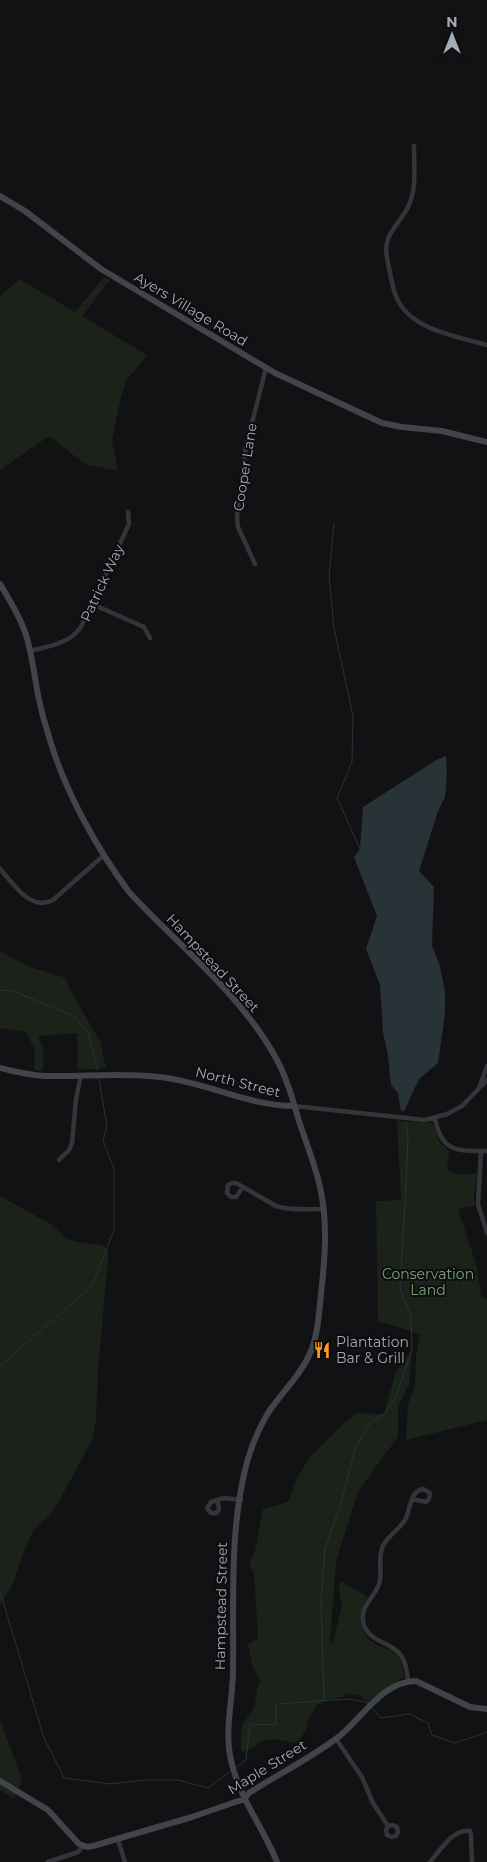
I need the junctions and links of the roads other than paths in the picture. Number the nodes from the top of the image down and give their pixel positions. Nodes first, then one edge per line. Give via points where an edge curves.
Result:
1 (414, 146) dead end
2 (0, 196) edge
3 (487, 345) edge
4 (266, 368) junction
5 (487, 442) edge
6 (128, 512) dead end
7 (255, 564) dead end
8 (0, 584) edge
9 (92, 604) junction
10 (150, 638) dead end
11 (30, 651) junction
12 (104, 855) junction
13 (0, 869) edge
14 (487, 1066) edge
15 (0, 1068) edge
16 (81, 1075) junction
17 (487, 1080) edge
18 (480, 1086) junction
19 (294, 1106) junction
20 (435, 1118) junction
21 (481, 1151) junction
22 (487, 1151) edge
23 (60, 1160) dead end
24 (243, 1187) dead end
25 (324, 1209) junction
26 (487, 1232) edge
27 (412, 1499) dead end
28 (240, 1500) junction
29 (218, 1501) dead end
30 (408, 1681) junction
31 (487, 1709) edge
32 (336, 1739) junction
33 (0, 1781) edge
34 (244, 1799) junction
35 (388, 1826) dead end
36 (118, 1840) junction
37 (83, 1846) junction
38 (48, 1862) edge
39 (125, 1862) edge
40 (277, 1862) edge
41 (430, 1862) edge
42 (472, 1862) edge

1 - 3 street via 412,197 387,241 386,256 396,296 417,322 433,330
2 - 4 main road, Ayers Village Road via 25,211 100,269
4 - 5 main road, Ayers Village Road via 382,422 442,430
4 - 7 street, Cooper Lane via 243,464 237,517 238,527
6 - 9 street, Patrick Way via 129,524
8 - 11 main road, Hampstead Street via 20,620
9 - 10 street via 144,627
9 - 11 street, Patrick Way via 76,634 60,643
11 - 12 main road, Hampstead Street via 41,711 55,758
12 - 13 street via 53,900 44,904 30,900
12 - 19 main road, Hampstead Street via 128,892 228,994 257,1029 277,1060
14 - 18 street
15 - 16 main road, North Street via 39,1075
16 - 19 main road, North Street via 161,1077 248,1100
16 - 23 street via 72,1143
17 - 18 street, North Street
18 - 20 street, North Street via 462,1106
19 - 20 street, North Street via 416,1120
19 - 25 main road, Hampstead Street via 320,1185
20 - 21 street via 439,1135 449,1146 458,1150
21 - 22 street
21 - 26 street via 478,1204
24 - 25 street via 280,1208
25 - 28 main road, Hampstead Street via 324,1271 314,1341 301,1369 268,1413 253,1444
27 - 30 street via 405,1520 382,1548 379,1582 363,1616 364,1626 370,1634 400,1654
28 - 29 street via 224,1498
28 - 34 main road, Hampstead Street via 232,1572 233,1673 228,1740 230,1758
30 - 31 main road via 470,1706
30 - 32 main road, Maple Street via 377,1700
32 - 34 main road, Maple Street
32 - 35 street via 362,1777
33 - 37 main road via 48,1810
34 - 36 main road, Maple Street
34 - 40 main road, Hampstead Street
36 - 37 main road, Maple Street
36 - 39 street
37 - 38 street via 78,1852
41 - 42 street via 456,1834 464,1830 470,1831

